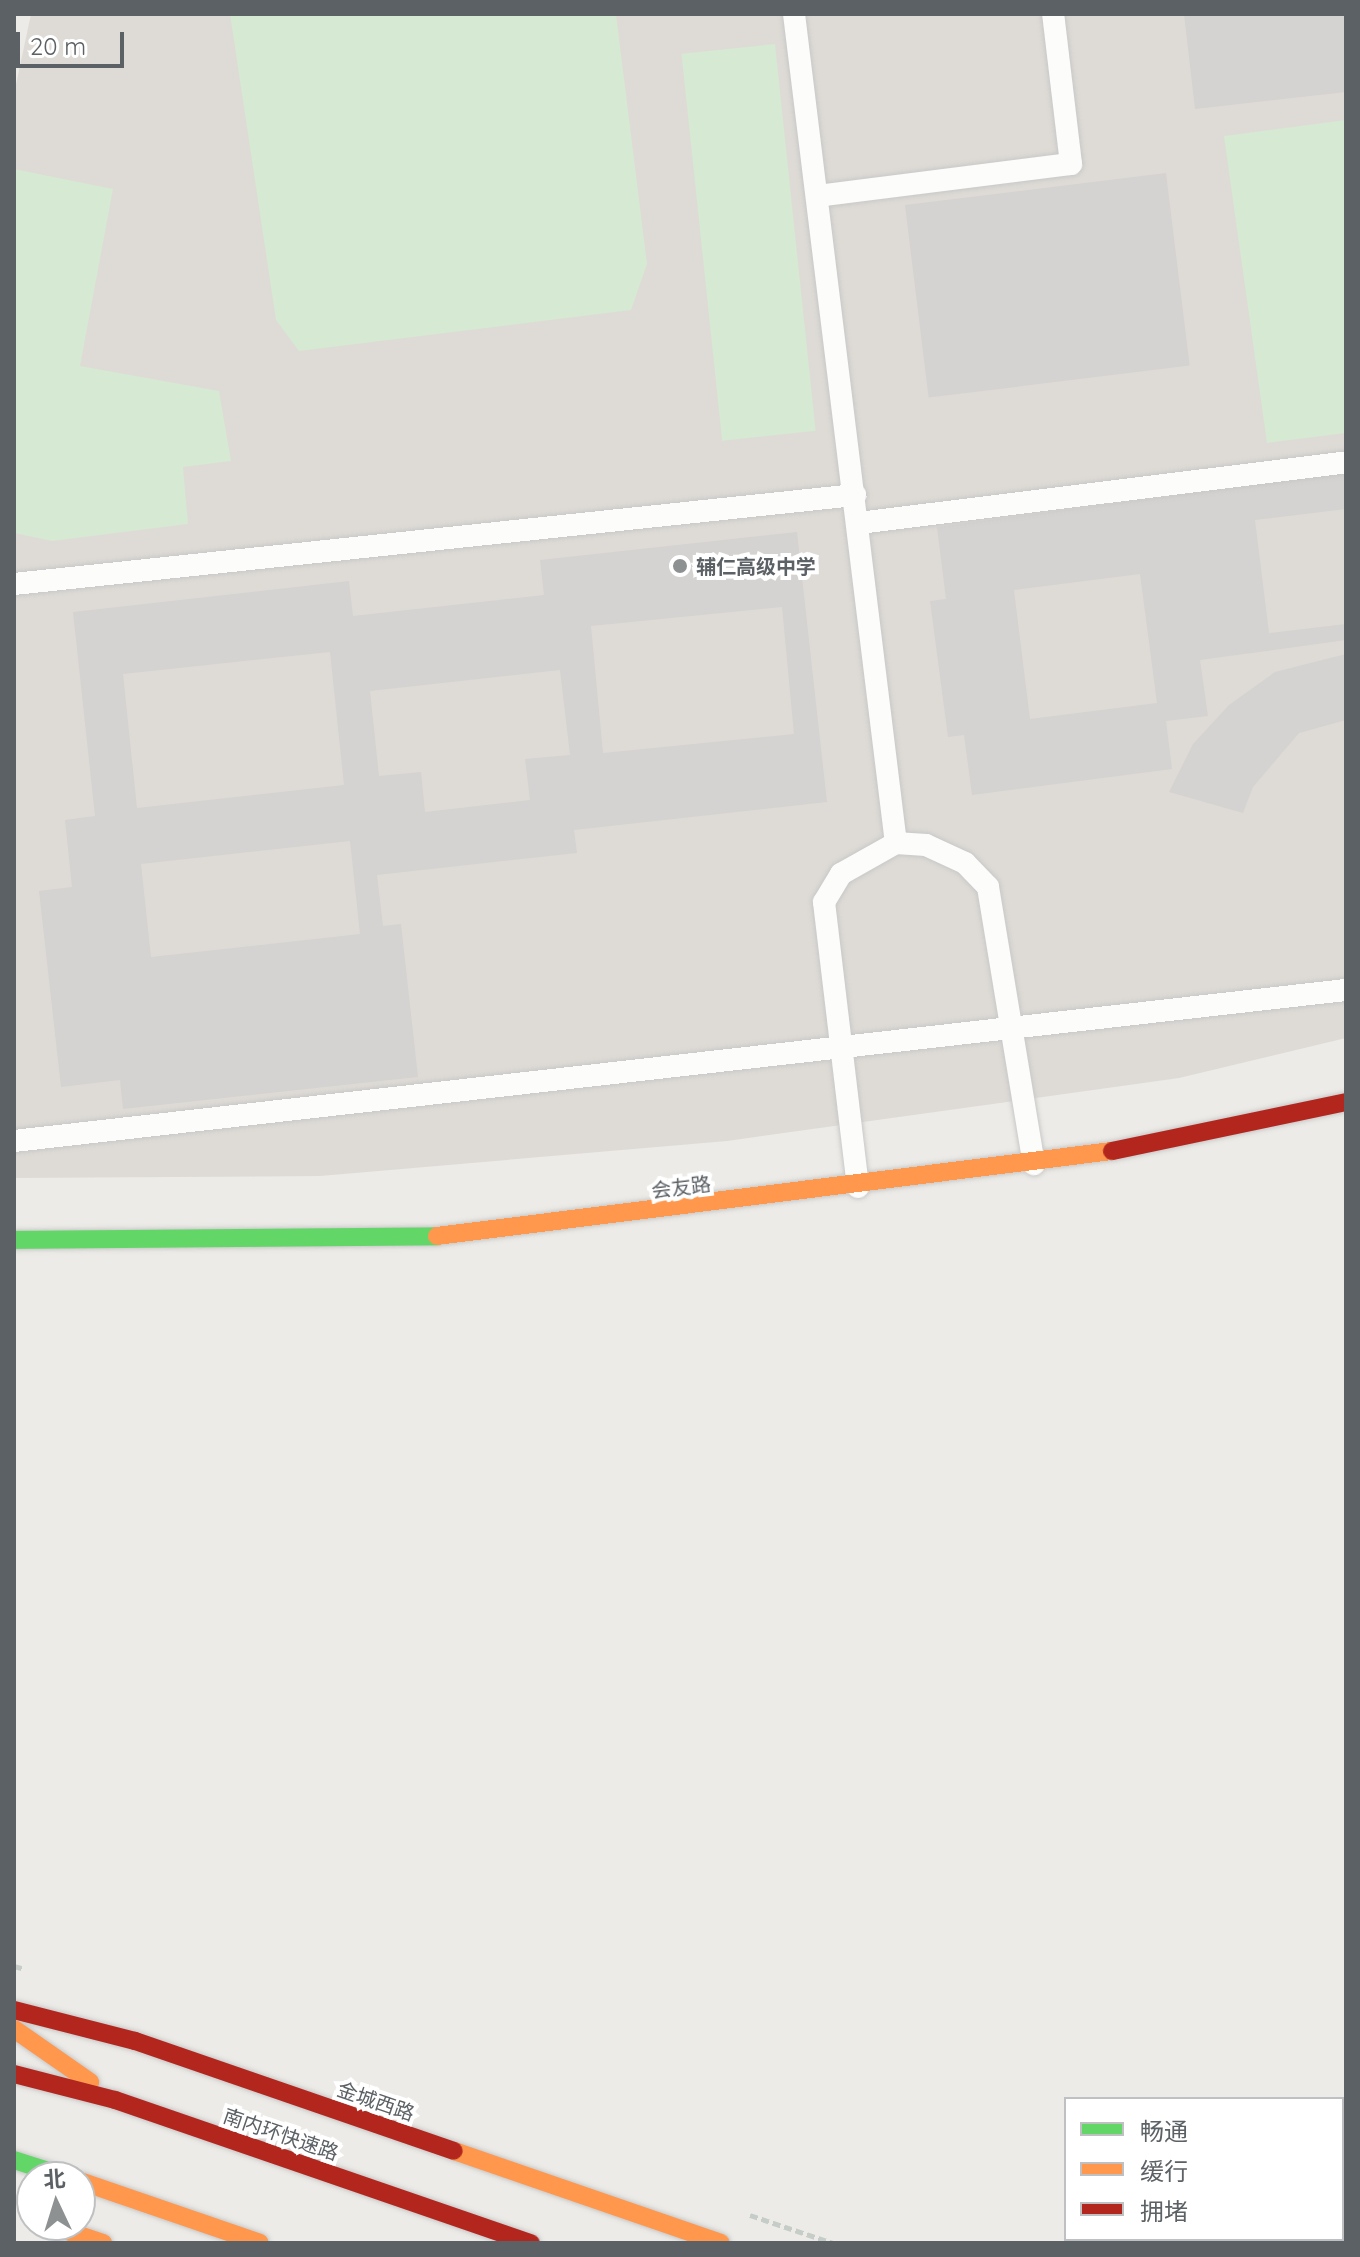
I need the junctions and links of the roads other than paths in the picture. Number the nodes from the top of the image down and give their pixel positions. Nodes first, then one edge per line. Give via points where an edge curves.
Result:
1 (794, 14) edge
2 (1053, 14) edge
3 (817, 196) junction
4 (1346, 462) edge
5 (855, 495) junction
6 (859, 523) junction
7 (14, 584) edge
8 (896, 843) junction
9 (1346, 990) edge
10 (1014, 1033) junction
11 (841, 1052) junction
12 (1346, 1102) edge
13 (14, 1141) edge
14 (1034, 1164) junction
15 (858, 1187) junction
16 (14, 1240) edge
17 (14, 2010) edge
18 (14, 2029) edge
19 (14, 2074) edge
20 (115, 2100) junction
21 (96, 2187) edge
22 (260, 2243) edge
23 (531, 2243) edge
24 (721, 2243) edge

1 - 3 lane
2 - 3 lane via 1071,164
3 - 5 lane
4 - 6 lane
5 - 6 lane
5 - 7 lane
6 - 8 lane
8 - 10 lane via 926,845 965,863 988,887
8 - 11 lane via 841,874 824,902
9 - 10 lane
10 - 11 lane
10 - 14 lane
11 - 13 lane
11 - 15 lane
12 - 14 main road, 会友路
14 - 15 main road, 会友路
15 - 16 main road, 会友路 via 381,1241
17 - 24 main road, 金城西路 via 135,2041
18 - 20 main road
19 - 20 main road, 南内环快速路
20 - 23 main road, 南内环快速路
21 - 22 main road

